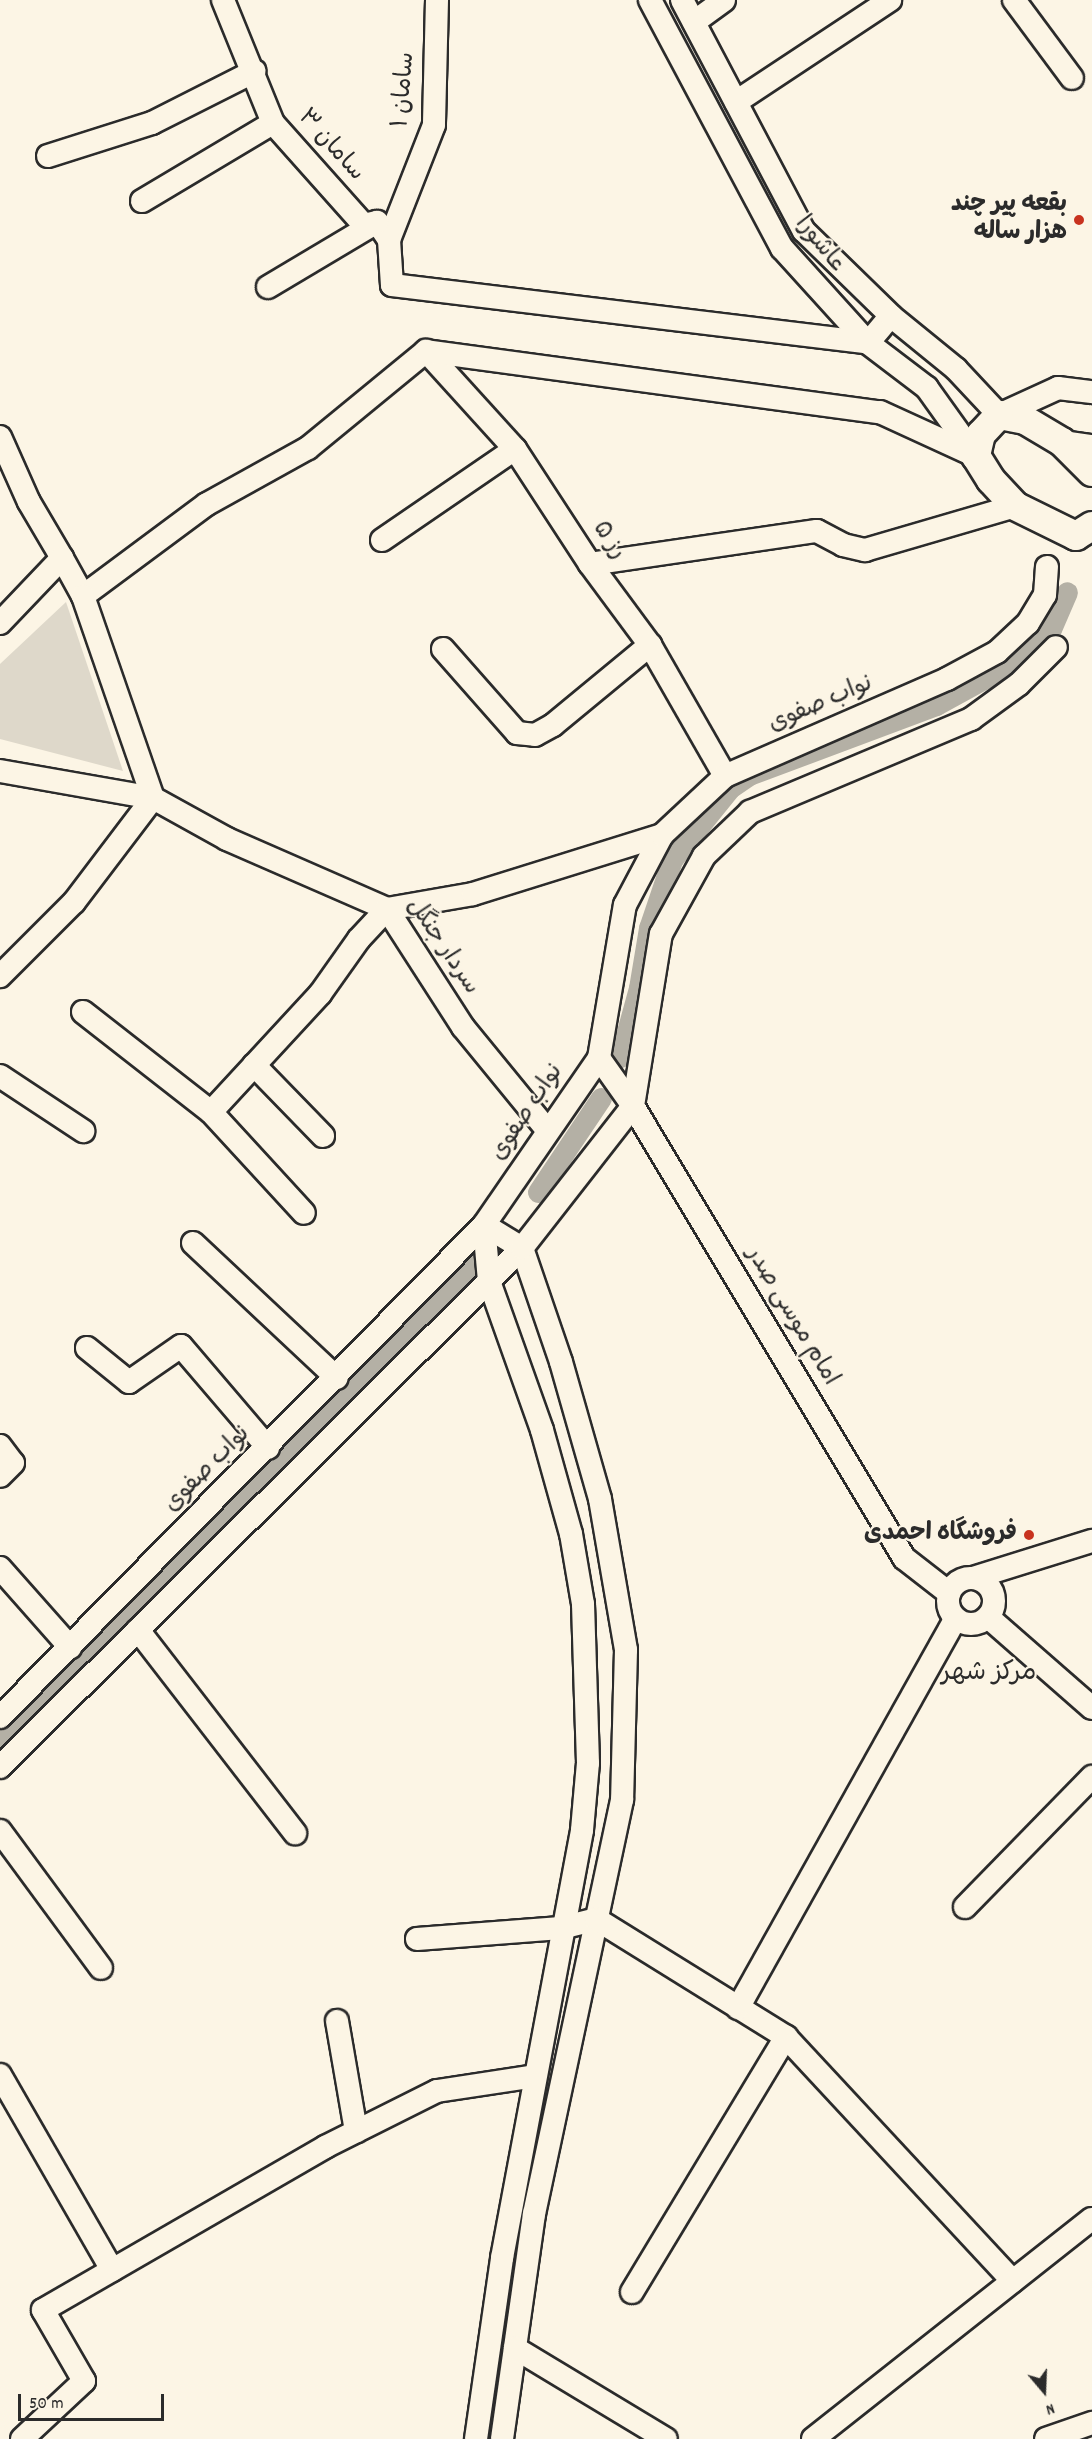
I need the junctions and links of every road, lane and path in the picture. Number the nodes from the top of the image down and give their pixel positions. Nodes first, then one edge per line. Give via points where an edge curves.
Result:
1 (223, 0) edge
2 (437, 0) edge
3 (650, 0) edge
4 (682, 0) edge
5 (724, 0) edge
6 (890, 0) edge
7 (1014, 0) edge
8 (694, 22) junction
9 (255, 71) junction
10 (1072, 78) dead end
11 (736, 102) junction
12 (273, 123) junction
13 (48, 156) dead end
14 (142, 201) dead end
15 (383, 231) junction
16 (268, 287) dead end
17 (891, 316) junction
18 (868, 343) junction
19 (426, 351) junction
20 (1092, 392) edge
21 (999, 415) junction
22 (0, 437) edge
23 (1062, 442) junction
24 (1092, 446) edge
25 (515, 448) junction
26 (976, 456) junction
27 (1092, 472) edge
28 (1016, 506) junction
29 (1087, 535) edge
30 (382, 540) dead end
31 (62, 558) junction
32 (590, 564) junction
33 (1047, 567) dead end
34 (83, 596) junction
35 (0, 623) edge
36 (650, 645) junction
37 (1056, 647) dead end
38 (443, 649) dead end
39 (0, 771) edge
40 (725, 776) junction
41 (153, 798) junction
42 (662, 835) junction
43 (387, 909) junction
44 (0, 976) edge
45 (82, 1012) dead end
46 (599, 1058) junction
47 (254, 1065) junction
48 (0, 1076) edge
49 (633, 1106) junction
50 (211, 1112) junction
51 (84, 1131) dead end
52 (548, 1131) junction
53 (323, 1136) dead end
54 (304, 1212) dead end
55 (484, 1226) junction
56 (193, 1243) dead end
57 (522, 1248) junction
58 (489, 1281) junction
59 (87, 1348) dead end
60 (337, 1378) junction
61 (0, 1446) edge
62 (268, 1448) junction
63 (0, 1476) edge
64 (1092, 1541) edge
65 (0, 1568) edge
66 (973, 1578) junction
67 (949, 1593) junction
68 (988, 1617) junction
69 (955, 1619) junction
70 (138, 1629) junction
71 (70, 1647) junction
72 (1092, 1708) edge
73 (0, 1717) edge
74 (0, 1767) edge
75 (1092, 1777) edge
76 (0, 1831) edge
77 (295, 1833) dead end
78 (965, 1907) dead end
79 (596, 1918) junction
80 (561, 1928) junction
81 (417, 1939) dead end
82 (100, 1968) dead end
83 (738, 2008) junction
84 (337, 2021) dead end
85 (786, 2037) junction
86 (0, 2075) edge
87 (535, 2076) junction
88 (356, 2131) junction
89 (1092, 2219) edge
90 (112, 2270) junction
91 (1013, 2281) junction
92 (632, 2292) dead end
93 (515, 2348) junction
94 (1092, 2423) edge
95 (22, 2439) edge
96 (477, 2439) edge
97 (502, 2439) edge
98 (666, 2439) edge
99 (813, 2439) edge
100 (1046, 2439) edge

1 - 9 street, سامان ۳ via 241,50
2 - 15 street, سامان ۱ via 434,125
3 - 18 street, عاشورا via 782,248
4 - 8 street, عاشورا
5 - 8 street
6 - 11 street
7 - 10 street
8 - 11 street, عاشورا
9 - 12 street, سامان ۳
9 - 13 street via 152,123
11 - 17 street, عاشورا via 804,231
12 - 14 street
12 - 15 street, سامان ۳ via 364,225
15 - 16 street
15 - 18 street, سامان ۱ via 392,285
17 - 18 street
17 - 21 street, عاشورا via 956,369
18 - 26 street, عاشورا via 927,388
19 - 25 street, رز ۵
19 - 26 street via 880,412
19 - 34 street via 308,448 207,504
20 - 21 street via 1058,388
21 - 23 main road via 1025,420
21 - 26 main road via 981,434
22 - 31 street via 29,502
23 - 24 street
23 - 27 main road
25 - 30 street
25 - 32 street, رز ۵
26 - 28 main road via 991,480
28 - 29 main road
28 - 32 street via 865,550 843,545 817,531
31 - 34 street
31 - 35 street
32 - 36 street, رز ۵
33 - 40 street, نواب صفوی via 1045,595 1028,622 997,652 947,679
34 - 41 street
36 - 38 street via 535,735 518,733
36 - 40 street, رز ۵
37 - 49 street via 1019,684 971,719 750,812 704,856 661,934
39 - 41 street, سردار جنگل
40 - 42 street, نواب صفوی
41 - 43 street, سردار جنگل via 227,839
41 - 44 street via 74,902
42 - 43 street via 473,894
42 - 46 street, نواب صفوی via 625,905
43 - 47 street via 359,939 320,994
43 - 52 street, سردار جنگل via 463,1027
45 - 50 street
46 - 49 street, امام موسی صدر
46 - 52 street, نواب صفوی
47 - 50 street
47 - 53 street
48 - 51 street
49 - 57 street
49 - 67 street, امام موسی صدر via 904,1558
50 - 54 street
52 - 55 street, نواب صفوی
55 - 57 street
55 - 58 street
55 - 60 street, نواب صفوی
56 - 60 street
57 - 58 street
57 - 79 street via 561,1362 600,1499 626,1650 622,1800
58 - 70 street
58 - 80 street via 542,1430 571,1534 583,1604 588,1763 582,1830
59 - 62 street via 129,1382 181,1346
60 - 62 street, نواب صفوی
61 - 63 street via 14,1463
62 - 71 street, نواب صفوی
64 - 66 street
65 - 71 street
66 - 67 street via 961,1580
66 - 68 street via 986,1584 994,1597
67 - 69 street via 948,1607
68 - 69 street via 975,1624
68 - 72 street
69 - 83 street
70 - 74 street
70 - 77 street
71 - 73 street, نواب صفوی
75 - 78 street
76 - 82 street
79 - 80 street
79 - 83 street
79 - 93 street via 534,2214
80 - 81 street
80 - 87 street
83 - 85 street
84 - 88 street
85 - 91 street
85 - 92 street
86 - 90 street
87 - 88 street via 436,2091
87 - 96 street via 502,2258
88 - 90 street
89 - 91 street
90 - 95 street via 43,2310 84,2381
91 - 99 street
93 - 97 street
93 - 98 street
94 - 100 street

